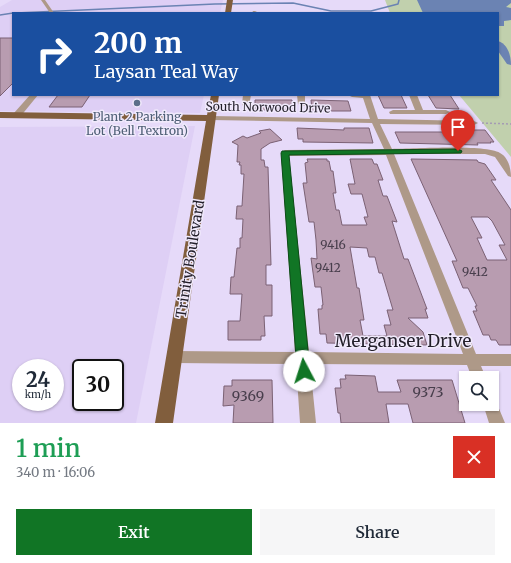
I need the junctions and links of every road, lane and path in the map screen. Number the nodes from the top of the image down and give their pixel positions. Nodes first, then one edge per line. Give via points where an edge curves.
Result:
1 (230, 0) edge
2 (44, 2) edge
3 (228, 10) edge
4 (51, 12) edge
5 (33, 96) edge
6 (215, 96) edge
7 (247, 96) edge
8 (301, 96) edge
9 (367, 96) edge
10 (413, 96) edge
11 (246, 104) dead end
12 (302, 104) dead end
13 (393, 112) dead end
14 (420, 112) junction
15 (446, 112) dead end
16 (0, 115) edge
17 (17, 115) junction
18 (211, 118) junction
19 (375, 121) junction
20 (474, 122) joint
21 (511, 124) edge
22 (389, 152) junction
23 (511, 174) edge
24 (175, 357) junction
25 (303, 358) junction
26 (472, 360) junction
27 (511, 360) edge
28 (477, 371) edge
29 (493, 411) edge
30 (164, 423) edge
31 (308, 423) edge
32 (497, 423) edge

1 - 3 main road
2 - 4 street
5 - 17 street
6 - 18 main road, Trinity Boulevard
7 - 11 street
8 - 12 street
9 - 19 street
10 - 14 street
13 - 14 street
14 - 15 street
16 - 17 main road, South Norwood Drive
17 - 18 main road, South Norwood Drive
18 - 19 street, South Norwood Drive
18 - 24 main road, Trinity Boulevard
19 - 20 street, South Norwood Drive
19 - 22 street
20 - 21 path
22 - 23 street via 486,151 498,155
22 - 25 street via 285,153
22 - 26 street
24 - 25 street, Merganser Drive
24 - 30 main road, Trinity Boulevard
25 - 26 street, Merganser Drive
25 - 31 street
26 - 27 street, Merganser Drive
26 - 28 street
29 - 32 street

